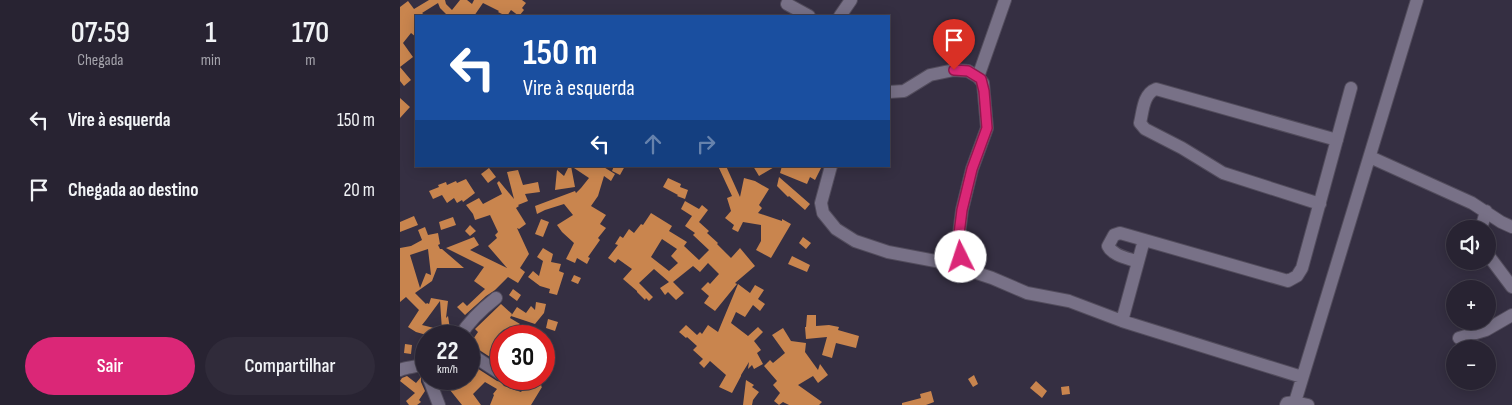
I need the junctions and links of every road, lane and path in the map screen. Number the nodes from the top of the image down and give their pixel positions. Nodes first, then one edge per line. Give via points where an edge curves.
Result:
1 (851, 0) edge
2 (1005, 0) edge
3 (1417, 0) edge
4 (787, 4) dead end
5 (808, 15) edge
6 (841, 15) edge
7 (978, 77) junction
8 (1351, 88) dead end
9 (890, 92) edge
10 (1337, 140) junction
11 (1370, 157) junction
12 (831, 167) edge
13 (1320, 204) junction
14 (1486, 211) junction
15 (1484, 220) edge
16 (1512, 227) edge
17 (1144, 240) junction
18 (1138, 262) junction
19 (1496, 266) edge
20 (962, 268) junction
21 (1512, 287) edge
22 (496, 298) dead end
23 (1512, 315) edge
24 (1122, 321) junction
25 (467, 325) edge
26 (1459, 338) dead end
27 (415, 367) edge
28 (400, 370) edge
29 (1302, 377) junction
30 (433, 390) edge
31 (1289, 404) edge
32 (438, 405) edge
33 (1308, 405) edge

1 - 6 street
2 - 7 street
3 - 11 street
4 - 5 street
7 - 9 street via 962,70 944,72 930,75 904,91
7 - 20 street via 983,84 987,128 962,210 959,234
8 - 10 street
10 - 13 street
10 - 13 street via 1156,89 1146,97 1140,123 1145,129 1223,173
11 - 14 street
11 - 29 street
12 - 20 street via 821,208 826,219 843,234 878,249 938,260
13 - 17 street via 1302,268 1288,281
14 - 15 street
14 - 16 street
17 - 18 street
17 - 18 street via 1120,233 1114,235 1109,243 1115,254
18 - 24 street
19 - 21 street
20 - 24 street via 1028,293 1069,301
22 - 25 street
23 - 26 street via 1486,330
24 - 29 street
27 - 28 street
29 - 31 street
30 - 32 street
31 - 33 street

